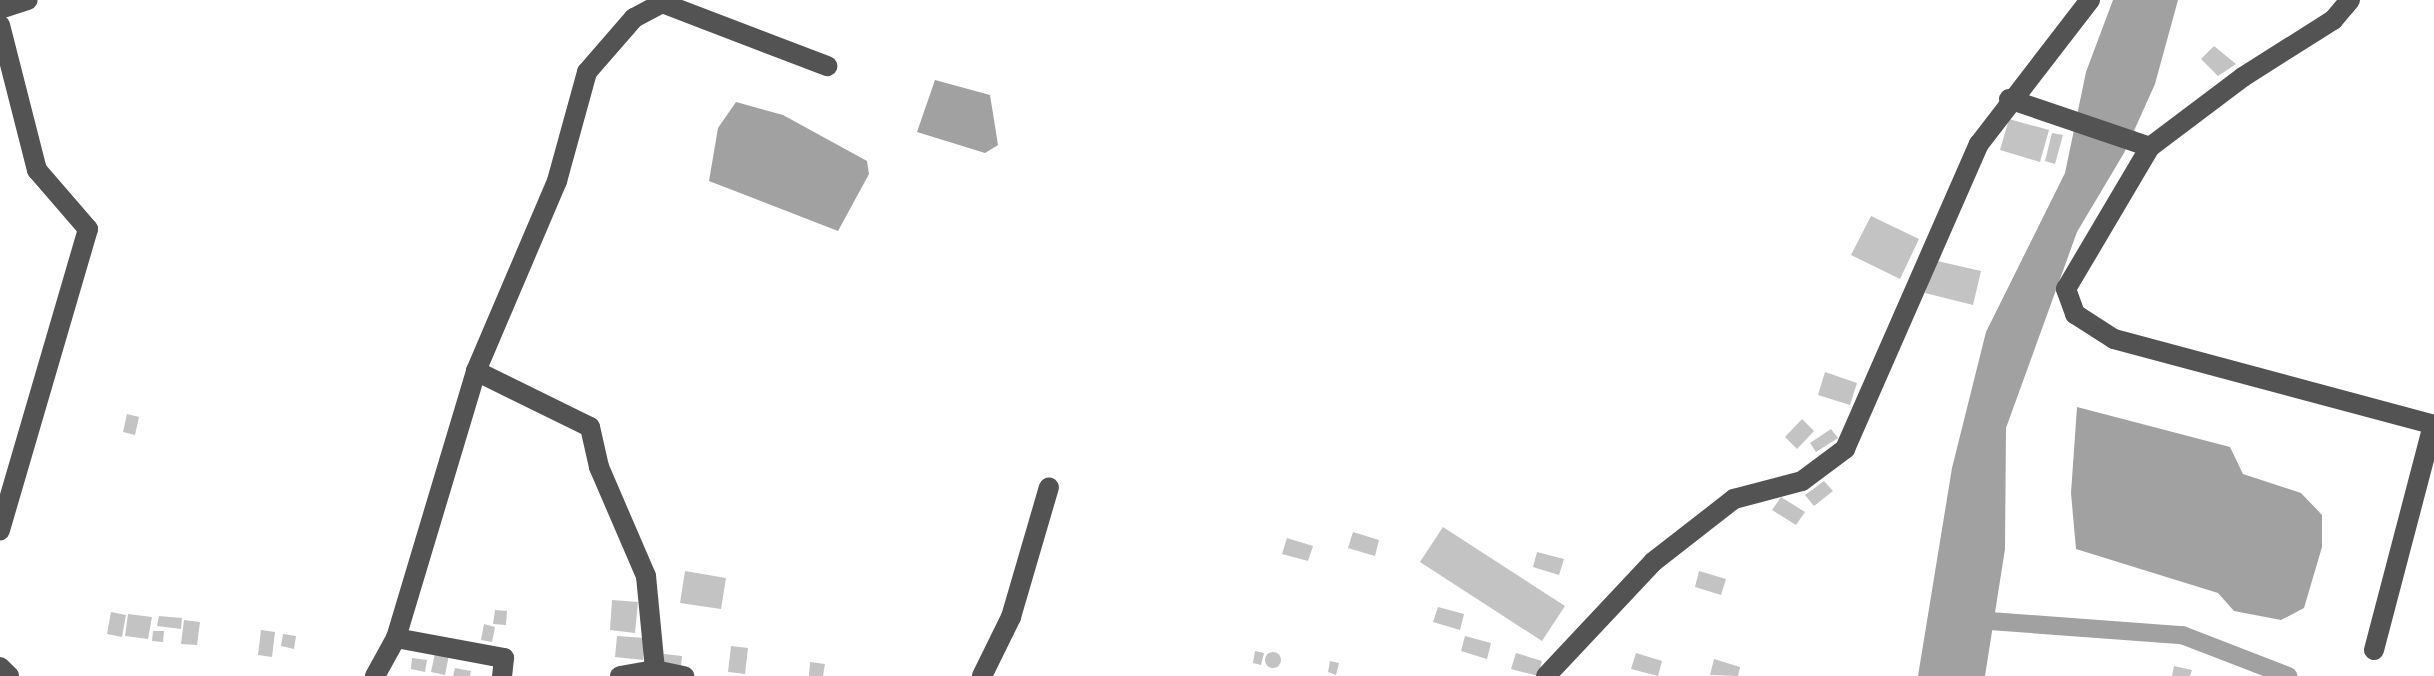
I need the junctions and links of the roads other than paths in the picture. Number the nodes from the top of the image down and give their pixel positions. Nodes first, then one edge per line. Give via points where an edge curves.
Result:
1 (28, 0) edge
2 (2090, 0) edge
3 (2350, 0) edge
4 (0, 9) edge
5 (0, 25) edge
6 (827, 66) dead end
7 (2009, 99) junction
8 (2140, 144) junction
9 (476, 371) junction
10 (2434, 425) edge
11 (1049, 487) dead end
12 (0, 530) edge
13 (396, 638) junction
14 (2374, 650) dead end
15 (0, 667) edge
16 (655, 670) junction
17 (9, 676) edge
18 (375, 676) edge
19 (502, 676) edge
20 (620, 676) edge
21 (684, 676) edge
22 (982, 676) edge
23 (1546, 676) edge

1 - 4 street
2 - 7 street
3 - 8 street via 2333,20
5 - 12 street via 37,170 88,229
6 - 9 street via 662,3 634,18 587,72 557,181
7 - 8 street
7 - 23 street via 1979,144 1845,449 1802,481 1734,499 1653,562
8 - 10 street via 2066,289 2075,314 2114,339
9 - 13 street via 446,455
9 - 16 street via 590,427 599,467 646,576
10 - 14 street
11 - 22 street via 1011,617
13 - 18 street
13 - 19 street via 504,658
15 - 17 street
16 - 20 street
16 - 21 street

